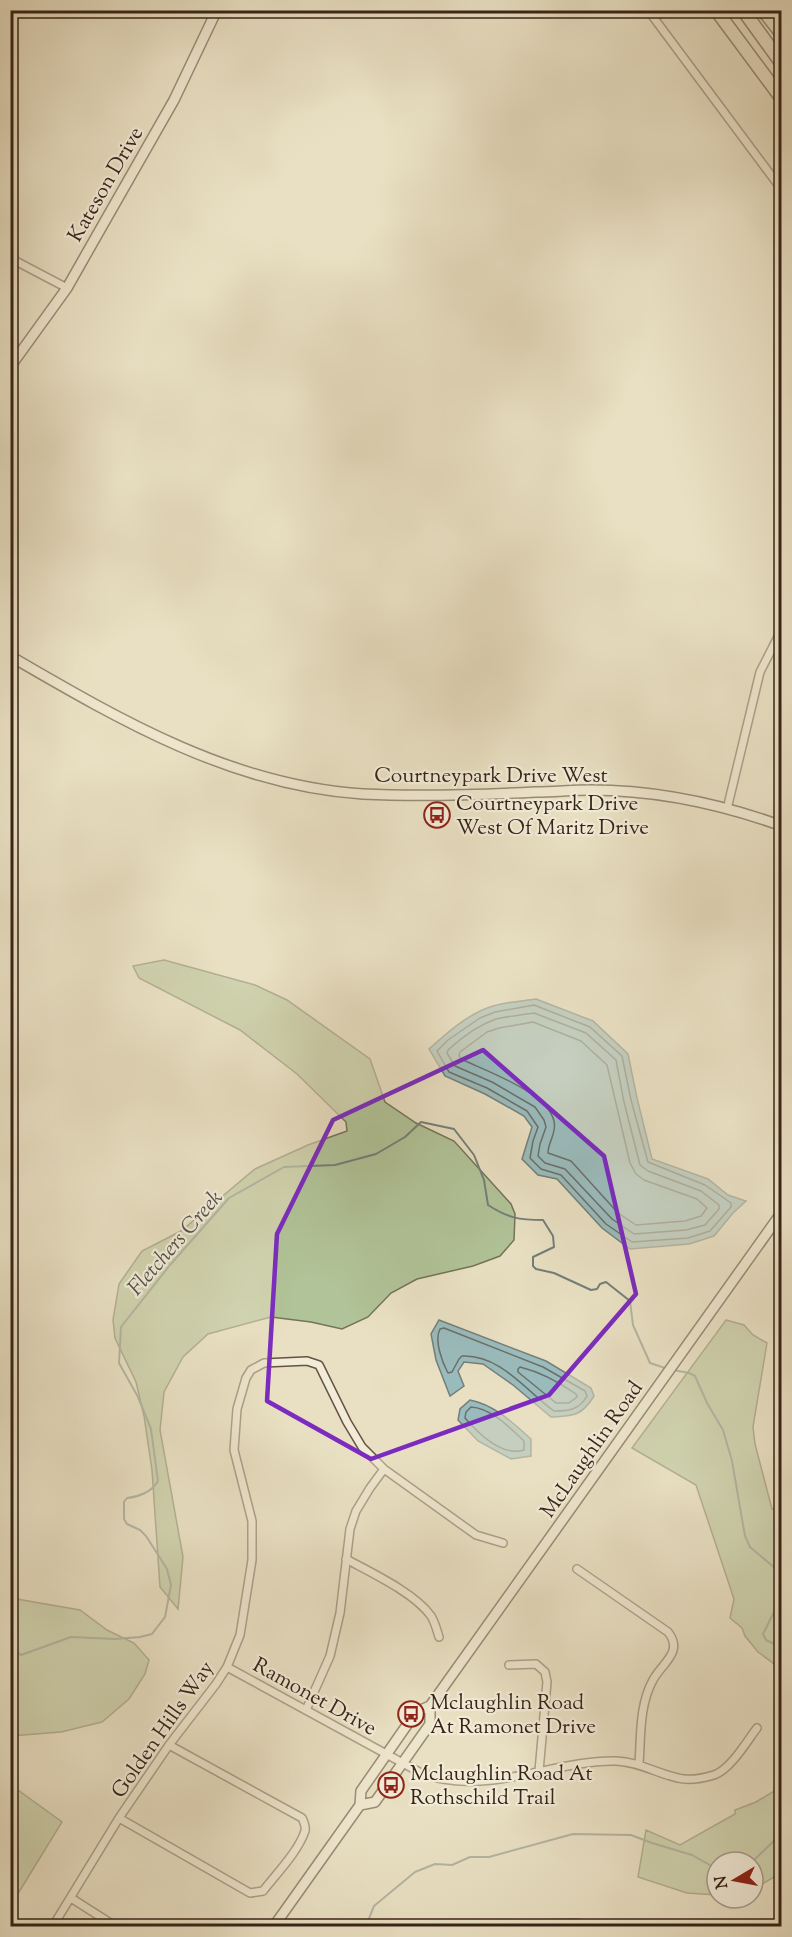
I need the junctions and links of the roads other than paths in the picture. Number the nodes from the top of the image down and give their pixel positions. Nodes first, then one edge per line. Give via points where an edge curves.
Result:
1 (202, 10) edge
2 (648, 10) edge
3 (716, 10) edge
4 (743, 10) edge
5 (763, 10) edge
6 (215, 13) edge
7 (782, 34) edge
8 (782, 64) edge
9 (782, 99) edge
10 (782, 190) edge
11 (10, 258) edge
12 (66, 288) junction
13 (10, 367) edge
14 (782, 629) edge
15 (10, 656) edge
16 (727, 809) junction
17 (782, 826) edge
18 (781, 1215) edge
19 (384, 1469) junction
20 (502, 1543) dead end
21 (346, 1559) junction
22 (577, 1569) dead end
23 (439, 1637) dead end
24 (509, 1665) dead end
25 (227, 1667) junction
26 (430, 1706) junction
27 (306, 1710) junction
28 (757, 1728) dead end
29 (169, 1745) junction
30 (387, 1754) junction
31 (402, 1763) junction
32 (639, 1764) junction
33 (539, 1771) junction
34 (360, 1805) junction
35 (119, 1818) junction
36 (71, 1898) junction
37 (576, 1925) edge
38 (53, 1926) edge
39 (115, 1926) edge
40 (274, 1926) edge
41 (479, 1926) edge
42 (598, 1926) edge

1 - 6 street
2 - 10 street
3 - 9 highway
4 - 8 highway
5 - 7 highway
6 - 12 street, Kateson Drive via 174,100
11 - 12 street
12 - 13 street, Kateson Drive
14 - 16 street via 760,672
15 - 16 street, Courtneypark Drive West via 173,743 289,784 361,794 443,796 590,790 649,794
16 - 17 street, Courtneypark Drive West
18 - 26 street, McLaughlin Road
19 - 20 street, Golden Hills Way via 476,1535
19 - 21 street via 356,1511
19 - 25 street, Golden Hills Way via 362,1447 319,1365 307,1360 264,1363 251,1370 237,1409 234,1450 252,1521 252,1560 240,1635
21 - 23 street via 417,1601 431,1616
21 - 27 street via 330,1656
22 - 32 street via 674,1639 673,1654 652,1681 646,1699
24 - 33 street via 536,1664 545,1672
25 - 27 street, Ramonet Drive
25 - 29 street, Golden Hills Way
26 - 30 street, McLaughlin Road via 416,1712
26 - 31 street, McLaughlin Road via 430,1724
27 - 30 street, Ramonet Drive
28 - 32 street, Ramonet Drive via 717,1774 680,1779
29 - 35 street, Golden Hills Way
29 - 35 street via 302,1818 305,1831 293,1852 262,1891 250,1893
30 - 31 street, Ramonet Drive
30 - 34 street, McLaughlin Road via 361,1791
31 - 33 street, Ramonet Drive via 443,1780 473,1781
31 - 34 street, McLaughlin Road via 375,1802
32 - 33 street, Ramonet Drive via 585,1763
34 - 40 street, McLaughlin Road
35 - 36 street, Golden Hills Way
36 - 38 street, Golden Hills Way
36 - 39 street
37 - 41 street
37 - 42 street

